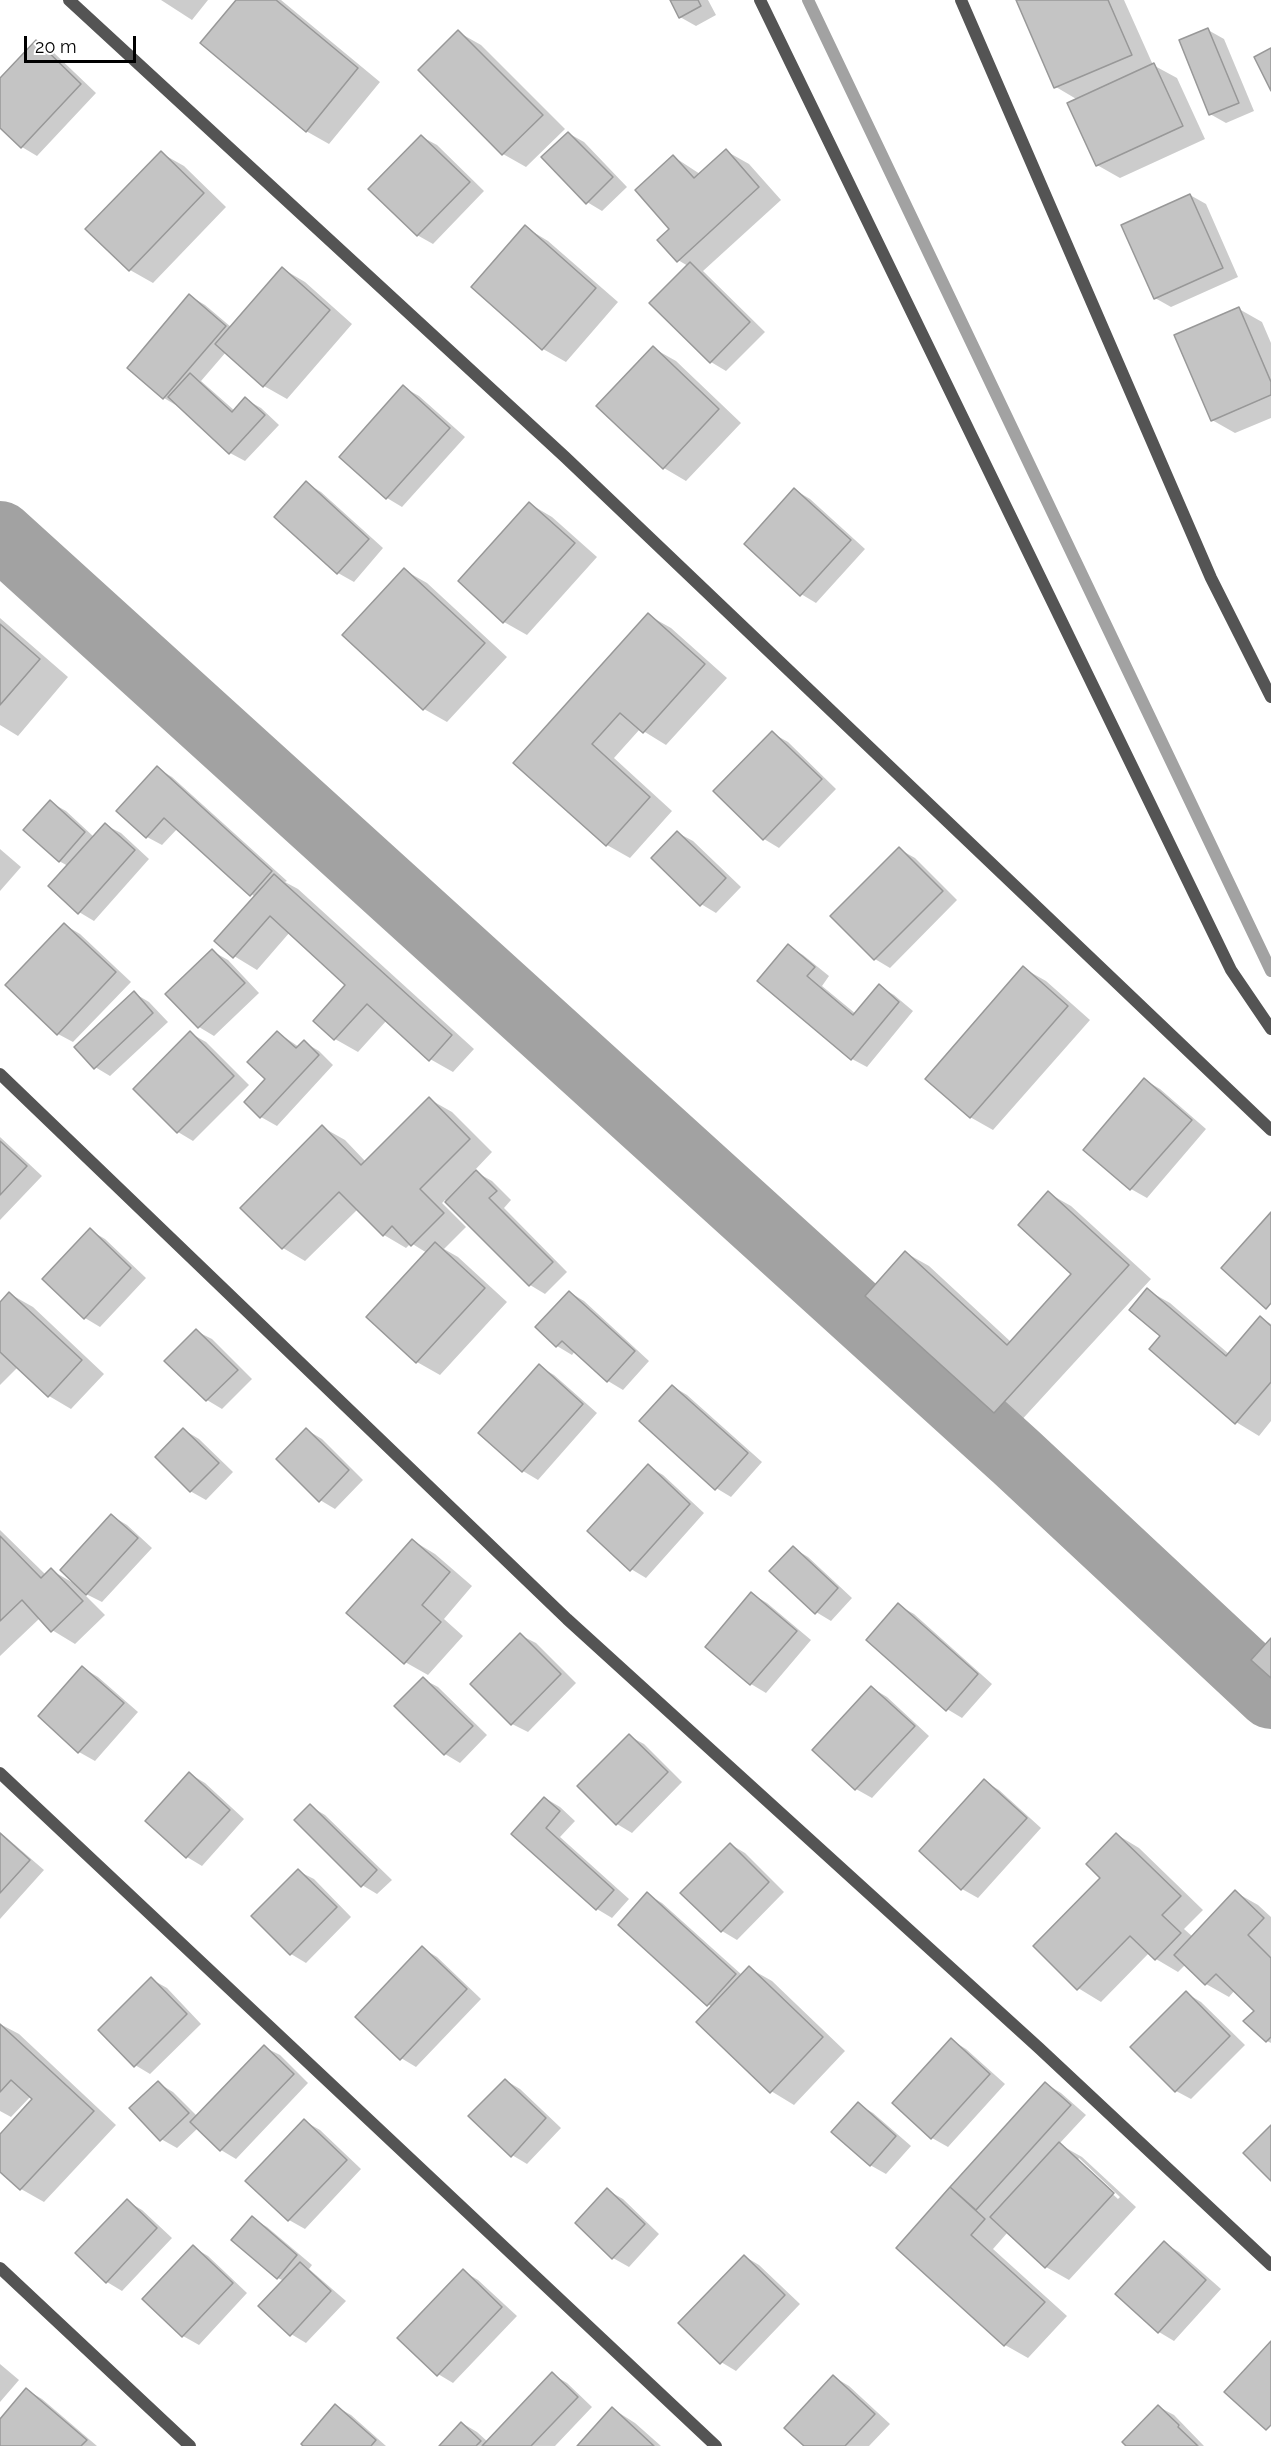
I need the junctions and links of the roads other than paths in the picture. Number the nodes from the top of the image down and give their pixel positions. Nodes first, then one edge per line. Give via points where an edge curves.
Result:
1 (69, 0) edge
2 (760, 0) edge
3 (962, 0) edge
4 (1271, 697) edge
5 (1271, 1029) edge
6 (0, 1074) edge
7 (1271, 1130) edge
8 (0, 1773) edge
9 (1271, 2265) edge
10 (0, 2268) edge
11 (190, 2446) edge
12 (716, 2446) edge

1 - 7 street via 565,457
2 - 5 street via 1231,970
3 - 4 street via 1211,578
6 - 9 street via 567,1619 1039,2048
8 - 12 street
10 - 11 street

